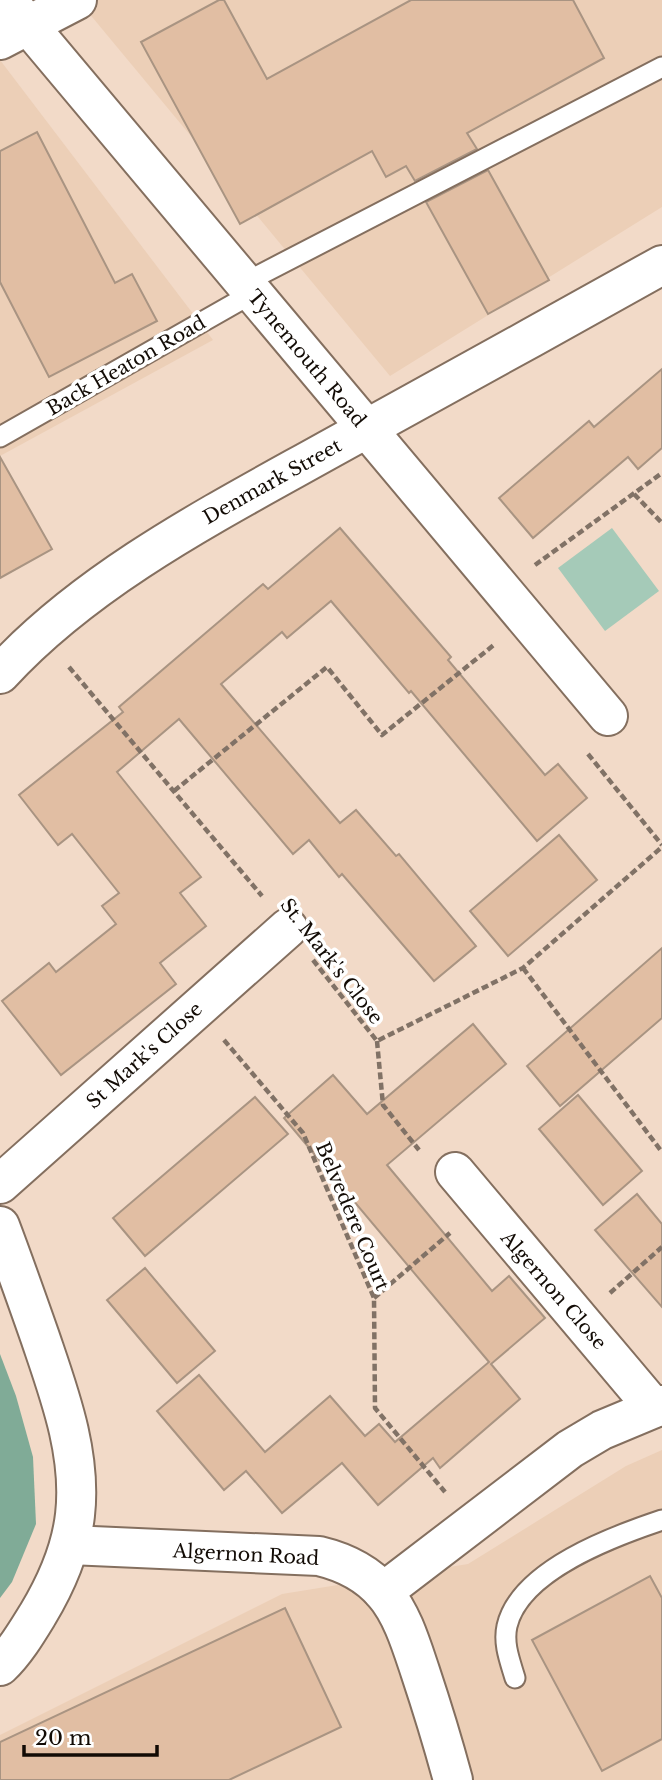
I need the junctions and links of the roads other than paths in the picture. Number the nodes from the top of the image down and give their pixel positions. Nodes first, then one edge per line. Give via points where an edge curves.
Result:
1 (77, 0) edge
2 (11, 22) edge
3 (662, 67) edge
4 (662, 265) edge
5 (248, 288) junction
6 (366, 429) junction
7 (0, 437) edge
8 (0, 674) edge
9 (608, 716) road end
10 (288, 928) road end
11 (455, 1172) road end
12 (0, 1184) edge
13 (0, 1226) edge
14 (659, 1411) edge
15 (662, 1520) edge
16 (70, 1545) junction
17 (383, 1592) junction
18 (0, 1666) edge
19 (515, 1678) dead end
20 (453, 1780) edge

1 - 2 street
2 - 5 street, Tynemouth Road
3 - 5 lane, Back Heaton Road
4 - 6 street, Denmark Street
5 - 6 street, Tynemouth Road
5 - 7 lane, Back Heaton Road
6 - 8 street, Denmark Street via 194,524 86,597 40,633
6 - 9 street, Tynemouth Road
10 - 12 street, St Mark's Close
11 - 14 street, Algernon Close
13 - 16 street via 73,1448 76,1488
14 - 17 street via 602,1430 570,1449
15 - 19 lane via 585,1550 529,1590 507,1625 505,1646
16 - 17 street, Algernon Road via 319,1556 343,1562
16 - 18 street via 45,1603
17 - 20 street, Algernon Road via 411,1643

